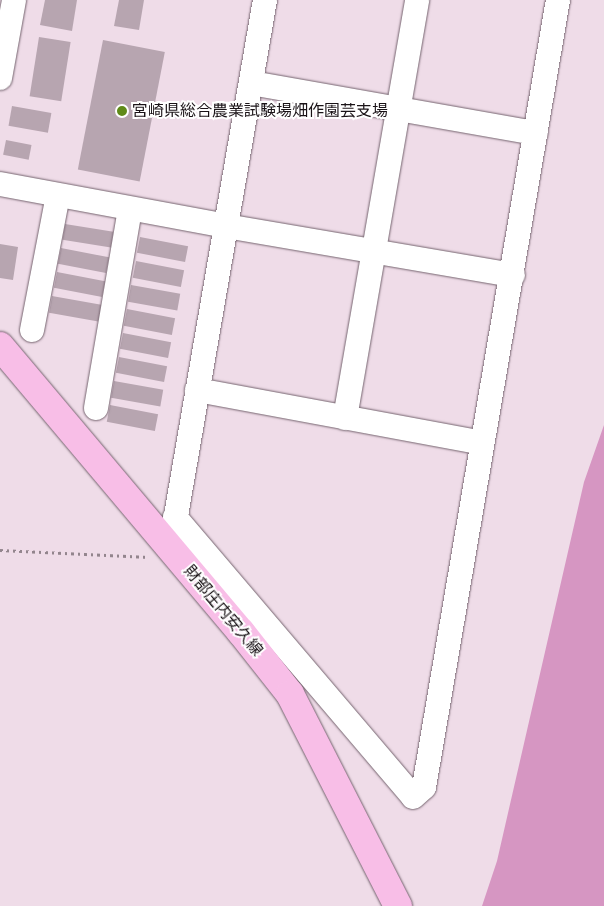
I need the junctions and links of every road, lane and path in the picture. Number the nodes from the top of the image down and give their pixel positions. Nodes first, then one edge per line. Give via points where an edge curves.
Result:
1 (14, 0) edge
2 (265, 0) edge
3 (417, 0) edge
4 (558, 0) edge
5 (0, 78) edge
6 (251, 83) junction
7 (398, 109) junction
8 (536, 133) junction
9 (0, 184) edge
10 (58, 195) junction
11 (130, 208) junction
12 (226, 226) junction
13 (374, 252) junction
14 (513, 276) junction
15 (32, 330) dead end
16 (0, 346) edge
17 (198, 390) junction
18 (96, 408) dead end
19 (345, 418) junction
20 (482, 443) junction
21 (175, 517) junction
22 (0, 550) edge
23 (175, 553) junction
24 (398, 906) edge

1 - 5 lane
2 - 6 lane
3 - 7 lane
4 - 8 lane
6 - 7 lane
6 - 12 lane
7 - 8 lane
7 - 13 lane
8 - 14 lane
9 - 10 lane
10 - 11 lane
10 - 15 lane
11 - 12 lane
11 - 18 lane
12 - 13 lane
12 - 17 lane
13 - 14 lane
13 - 19 lane
14 - 20 lane
16 - 23 main road, 財部庄内安久線
17 - 19 lane
17 - 21 lane
19 - 20 lane
20 - 21 lane via 424,786 413,797
21 - 23 lane
22 - 23 path
23 - 24 main road, 財部庄内安久線 via 290,694

